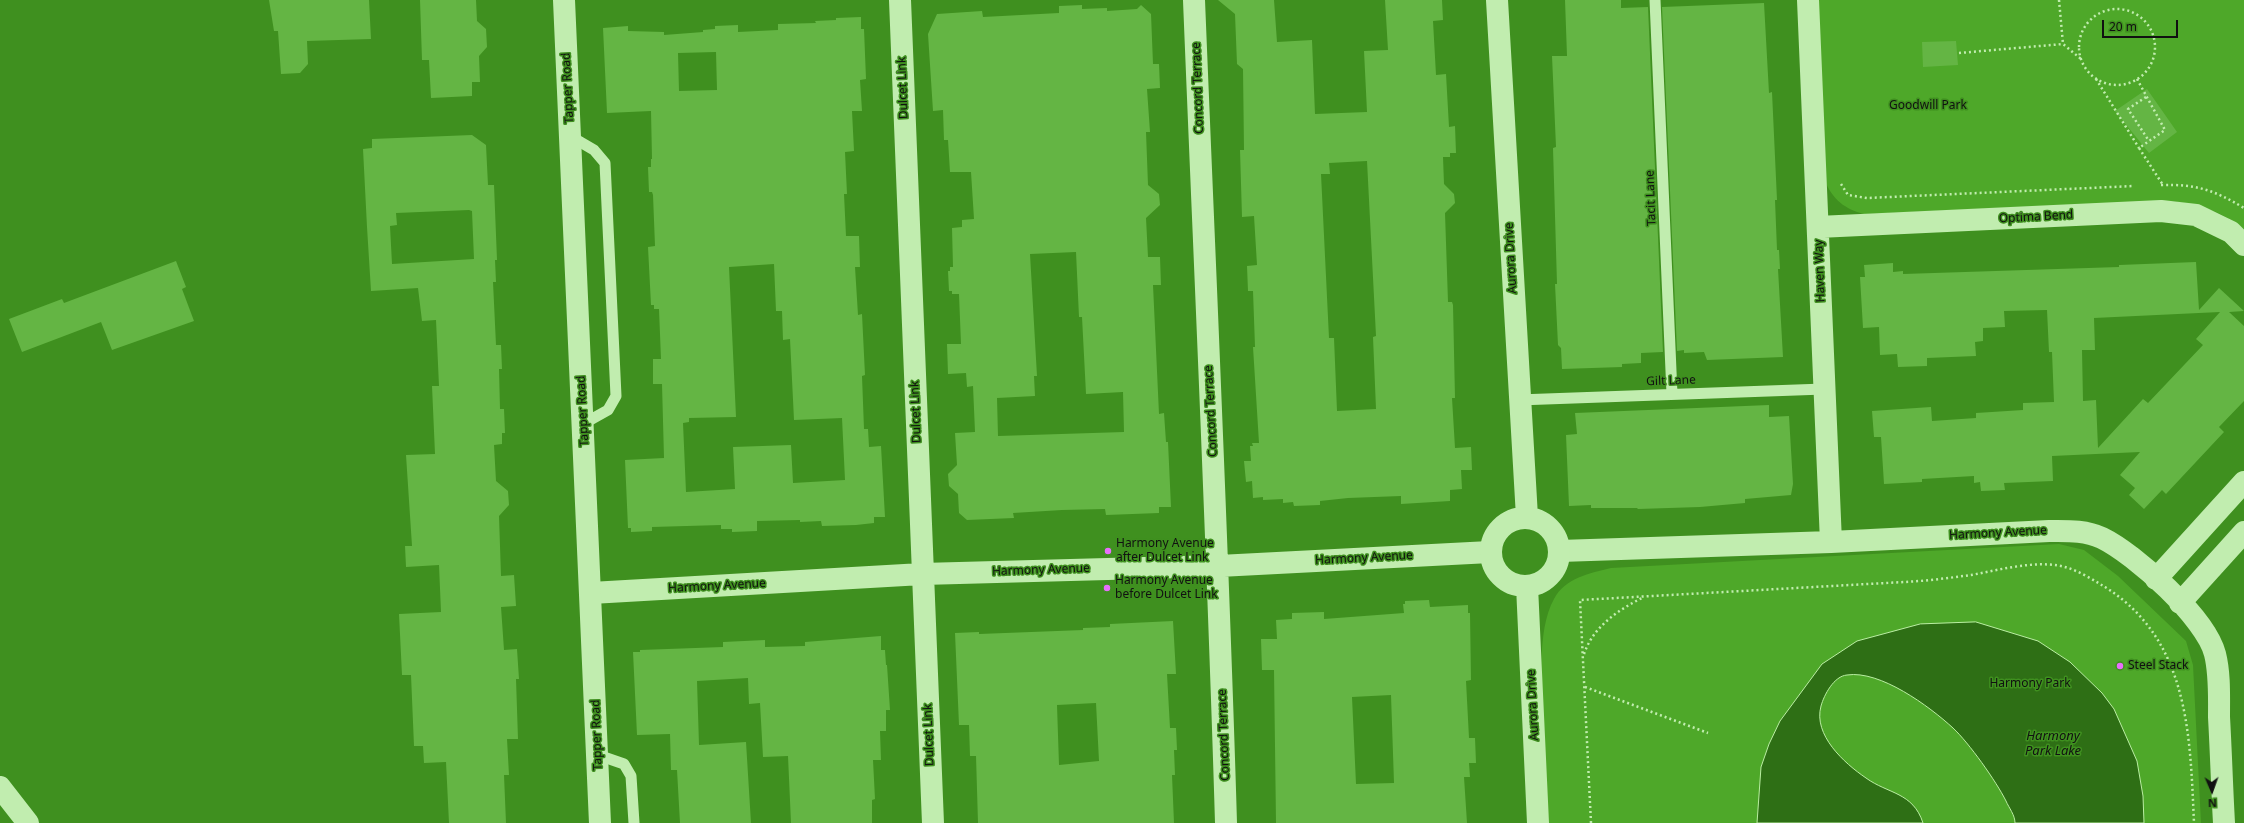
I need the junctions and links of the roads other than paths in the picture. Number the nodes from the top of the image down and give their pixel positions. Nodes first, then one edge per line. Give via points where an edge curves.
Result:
1 (564, 0) edge
2 (900, 0) edge
3 (1194, 0) edge
4 (1497, 0) edge
5 (1655, 0) edge
6 (1808, 0) edge
7 (570, 136) junction
8 (1818, 227) junction
9 (2244, 245) edge
10 (1824, 389) junction
11 (1672, 394) junction
12 (1518, 400) junction
13 (583, 424) junction
14 (2244, 482) edge
15 (1527, 517) junction
16 (2244, 532) edge
17 (1831, 542) junction
18 (1490, 552) junction
19 (1560, 552) junction
20 (1219, 566) junction
21 (922, 574) junction
22 (2156, 579) junction
23 (1527, 586) junction
24 (591, 593) junction
25 (2180, 603) junction
26 (598, 755) junction
27 (0, 787) edge
28 (28, 823) edge
29 (600, 823) edge
30 (634, 823) edge
31 (933, 823) edge
32 (1226, 823) edge
33 (1538, 823) edge
34 (2224, 823) edge

1 - 7 street, Tapper Road
2 - 21 street, Dulcet Link
3 - 20 street, Concord Terrace
4 - 12 street, Aurora Drive
5 - 11 lane, Tacit Lane
6 - 8 street, Haven Way
7 - 13 street, Tapper Road
7 - 13 lane via 594,150 605,163 616,396 608,410
8 - 9 street, Optima Bend via 2161,211 2196,215 2230,232
8 - 10 street, Haven Way
10 - 11 lane, Gilt Lane
10 - 17 street, Haven Way
11 - 12 lane, Gilt Lane
12 - 15 street, Aurora Drive
13 - 24 street, Tapper Road
14 - 22 street
15 - 18 street via 1513,519 1501,527 1493,538
15 - 19 street via 1539,520 1550,527 1558,538
16 - 25 street
17 - 19 street, Harmony Avenue
17 - 22 street, Harmony Avenue via 2079,531 2102,538 2119,548
18 - 20 street, Harmony Avenue
18 - 23 street via 1493,566 1501,577 1513,584
19 - 23 street via 1558,565 1551,575 1540,583
20 - 21 street, Harmony Avenue
20 - 32 street, Concord Terrace
21 - 24 street, Harmony Avenue
21 - 31 street, Dulcet Link
22 - 25 street, Harmony Avenue
23 - 33 street, Aurora Drive
24 - 26 street, Tapper Road
25 - 34 street, Harmony Avenue via 2203,630 2214,653 2218,677
26 - 29 street, Tapper Road
26 - 30 lane via 624,764 631,776
27 - 28 street

